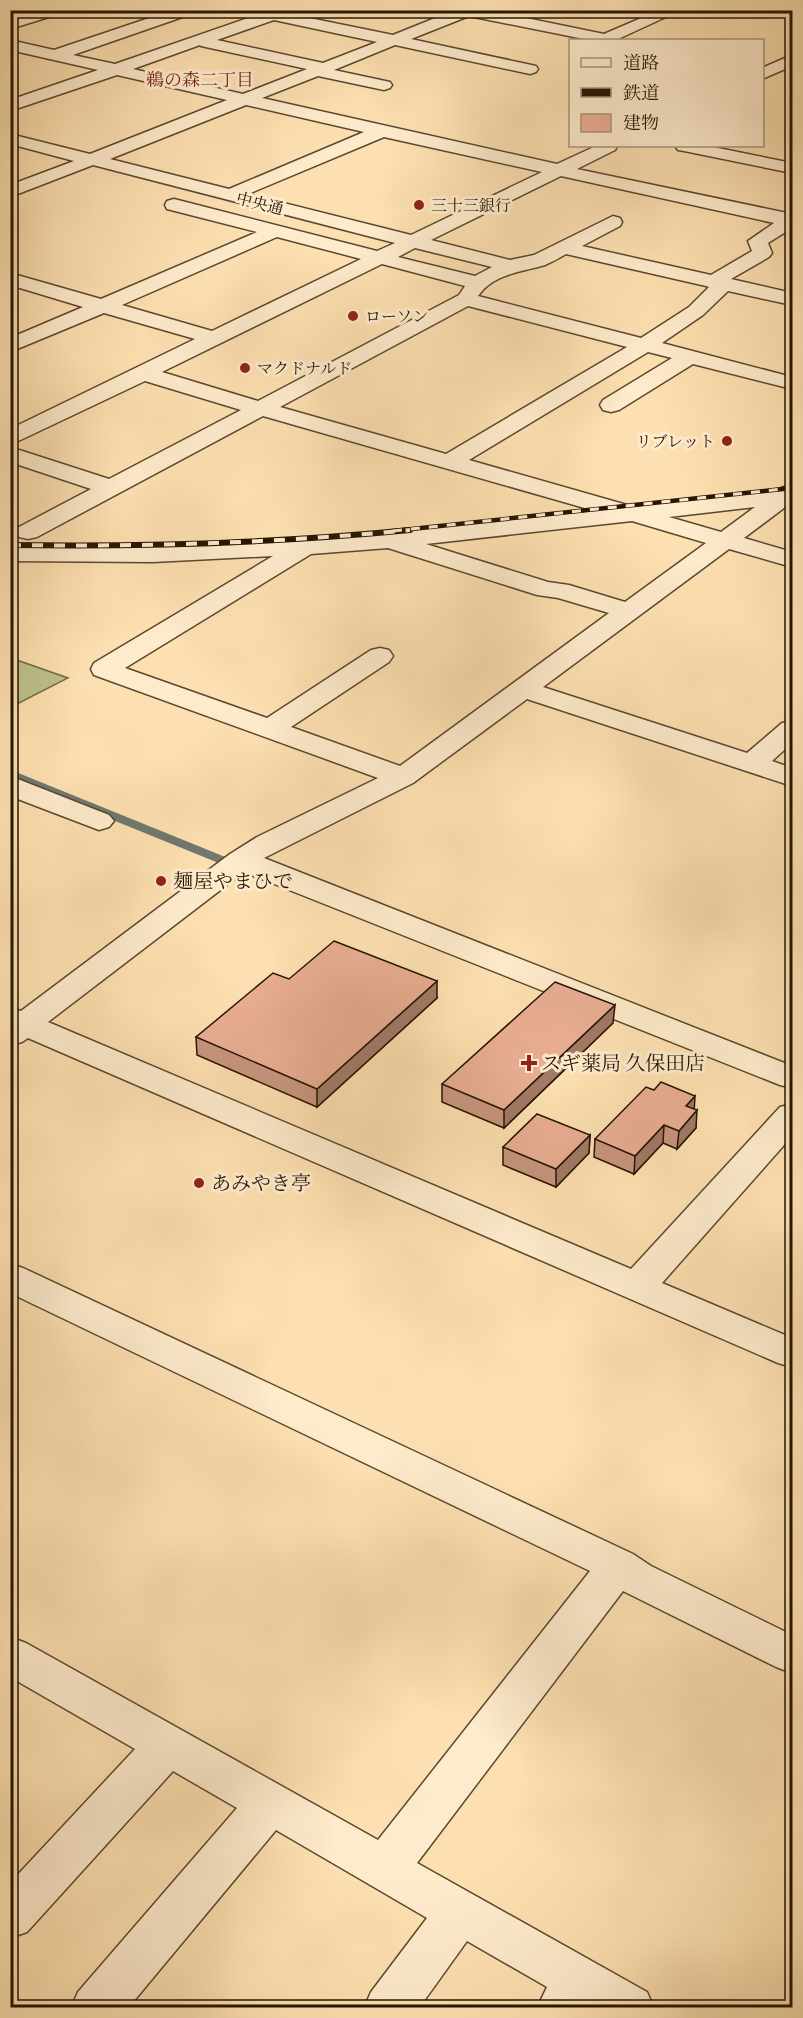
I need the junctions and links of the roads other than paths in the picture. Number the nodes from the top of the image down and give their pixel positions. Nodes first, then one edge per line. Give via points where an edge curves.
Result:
1 (57, 10) edge
2 (189, 10) edge
3 (252, 10) edge
4 (674, 10) edge
5 (467, 11) edge
6 (280, 13) edge
7 (10, 25) edge
8 (601, 39) edge
9 (608, 39) edge
10 (396, 40) junction
11 (200, 41) junction
12 (10, 45) edge
13 (56, 55) junction
14 (792, 60) edge
15 (321, 69) junction
16 (531, 69) dead end
17 (117, 70) junction
18 (764, 73) edge
19 (764, 73) edge
20 (792, 78) edge
21 (384, 85) dead end
22 (246, 99) junction
23 (10, 106) edge
24 (382, 131) junction
25 (10, 139) edge
26 (607, 147) edge
27 (689, 147) edge
28 (89, 159) junction
29 (21, 165) dead end
30 (792, 168) edge
31 (557, 170) junction
32 (54, 174) junction
33 (88, 182) dead end
34 (10, 192) edge
35 (230, 195) junction
36 (154, 200) dead end
37 (791, 220) edge
38 (613, 222) dead end
39 (276, 231) junction
40 (411, 241) junction
41 (564, 248) junction
42 (379, 258) junction
43 (510, 266) junction
44 (10, 279) edge
45 (719, 283) junction
46 (471, 291) junction
47 (792, 299) edge
48 (104, 306) junction
49 (213, 339) junction
50 (643, 345) junction
51 (10, 346) edge
52 (689, 357) junction
53 (142, 373) junction
54 (792, 383) edge
55 (611, 405) dead end
56 (260, 408) junction
57 (10, 438) edge
58 (10, 454) edge
59 (449, 462) junction
60 (112, 488) junction
61 (790, 494) edge
62 (633, 514) junction
63 (19, 532) edge
64 (390, 540) junction
65 (725, 540) junction
66 (305, 548) junction
67 (10, 554) edge
68 (58, 554) junction
69 (792, 560) edge
70 (10, 580) edge
71 (629, 611) junction
72 (380, 656) dead end
73 (523, 689) junction
74 (270, 729) junction
75 (792, 729) edge
76 (752, 764) junction
77 (403, 777) junction
78 (792, 777) edge
79 (10, 785) edge
80 (99, 821) dead end
81 (241, 860) junction
82 (15, 1026) edge
83 (792, 1078) edge
84 (792, 1115) edge
85 (10, 1277) edge
86 (637, 1287) junction
87 (792, 1353) edge
88 (618, 1566) junction
89 (10, 1655) edge
90 (792, 1655) edge
91 (168, 1745) junction
92 (270, 1803) junction
93 (385, 1868) junction
94 (460, 1912) junction
95 (10, 1917) edge
96 (571, 1994) edge
97 (96, 2007) edge
98 (389, 2007) edge
99 (629, 2007) edge

1 - 7 street
2 - 13 street
3 - 6 street
4 - 9 street
5 - 8 street
5 - 10 street
6 - 10 street
6 - 11 street
10 - 15 street
10 - 16 street
11 - 15 street
11 - 17 street
12 - 13 street
13 - 17 street
14 - 18 street
15 - 21 street
15 - 22 street
17 - 22 street
17 - 23 street
19 - 20 street
22 - 24 street
22 - 28 street
24 - 31 street
24 - 35 street
25 - 28 street, 中央通
26 - 31 street
27 - 30 street
28 - 32 street
28 - 35 street, 中央通
29 - 32 street
31 - 37 street
31 - 40 street
32 - 33 street
32 - 34 street
35 - 40 street, 中央通
36 - 39 street, 中央通
37 - 45 street via 758,241 762,253
38 - 41 street
39 - 42 street, 中央通
39 - 48 street
40 - 42 street
40 - 43 street, 中央通
41 - 43 street via 540,260
41 - 45 street
42 - 46 street, 中央通
42 - 49 street
43 - 46 street
44 - 48 street
45 - 47 street
45 - 50 street via 696,311
46 - 50 street, 中央通
46 - 56 street
48 - 49 street
48 - 51 street
49 - 53 street
50 - 52 street, 中央通
50 - 59 street
52 - 54 street, 中央通
52 - 55 street
53 - 56 street
53 - 57 street
56 - 59 street
56 - 60 street
58 - 60 street
59 - 62 street
60 - 63 street
61 - 62 street
61 - 65 street
62 - 64 street
62 - 65 street
63 - 66 street via 335,529
64 - 66 street
64 - 71 street via 546,590 560,590
65 - 69 street
65 - 71 street
66 - 68 street via 153,555
66 - 74 street via 104,669
67 - 68 street
68 - 70 street
71 - 73 street
72 - 74 street
73 - 76 street
73 - 77 street
74 - 77 street
75 - 76 street
76 - 78 street
77 - 81 street
79 - 80 street
81 - 82 street
81 - 83 street
82 - 86 street
84 - 86 street
85 - 88 street
86 - 87 street
88 - 90 street
88 - 93 street
89 - 91 street
91 - 92 street
91 - 95 street
92 - 93 street
92 - 97 street
93 - 94 street
94 - 96 street
94 - 98 street
96 - 99 street

